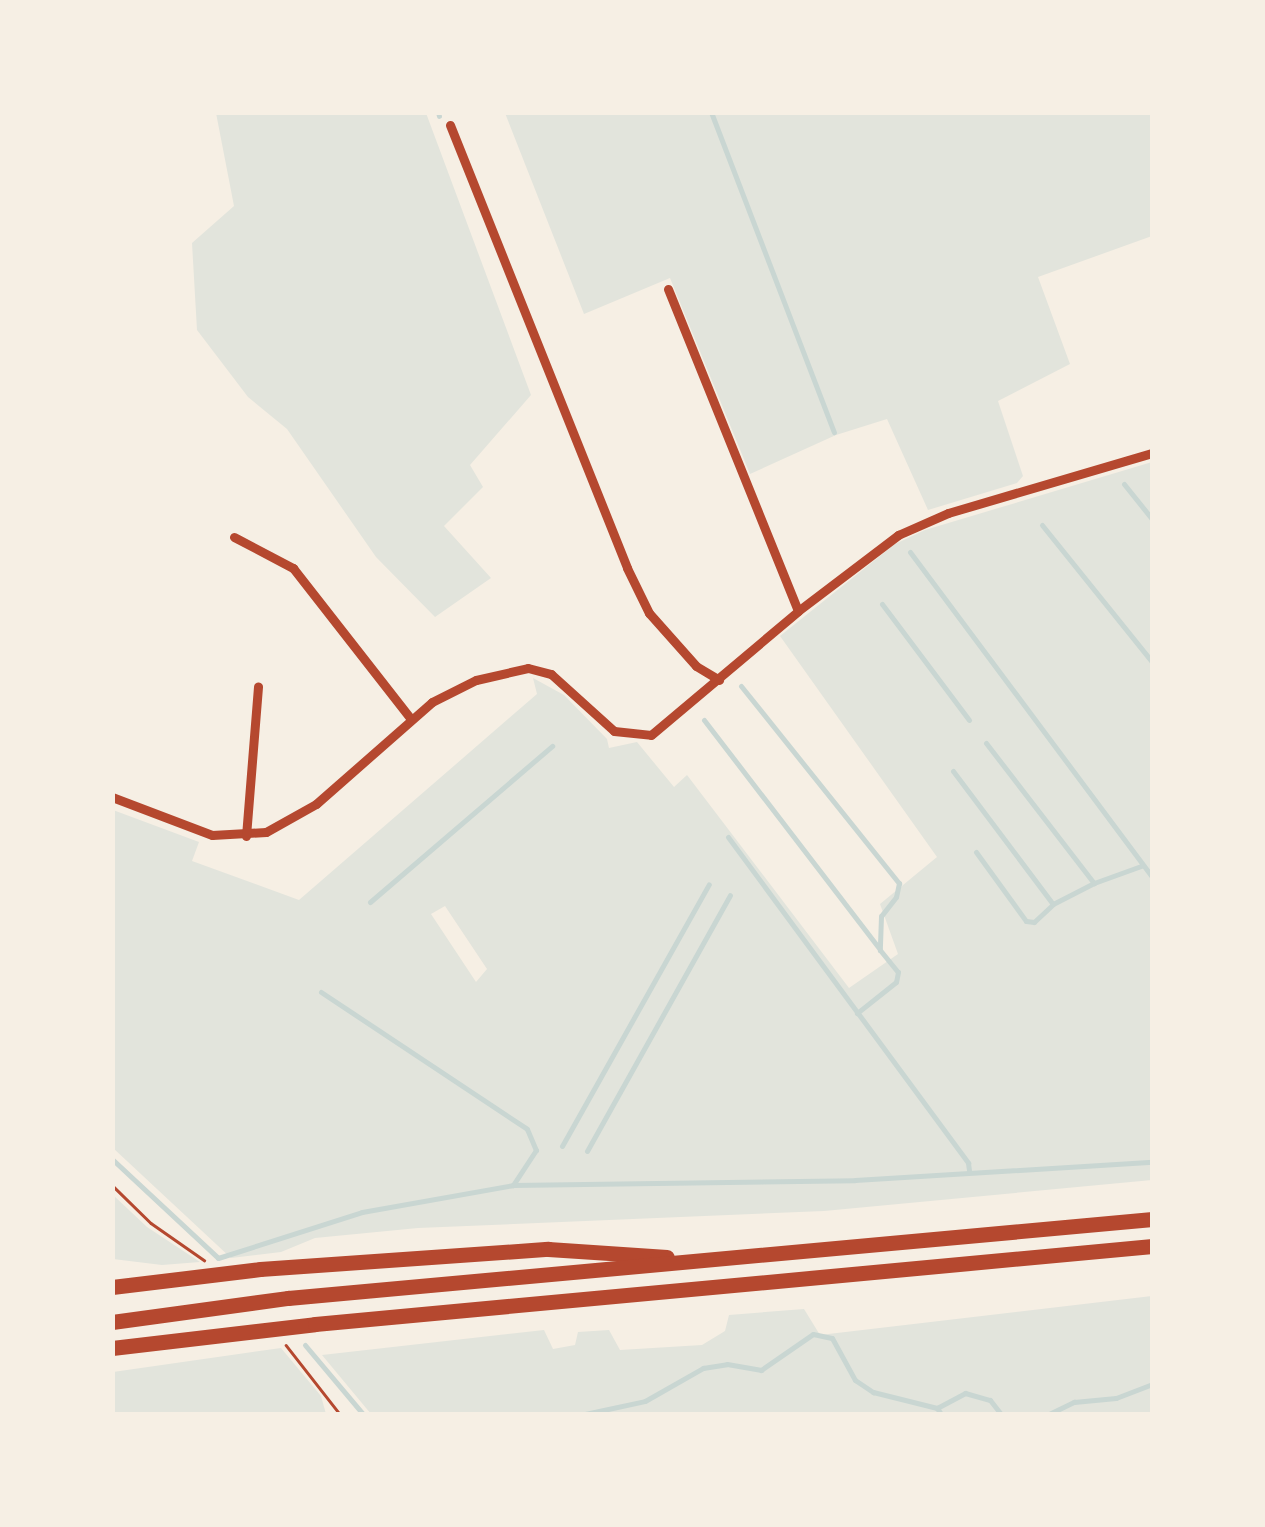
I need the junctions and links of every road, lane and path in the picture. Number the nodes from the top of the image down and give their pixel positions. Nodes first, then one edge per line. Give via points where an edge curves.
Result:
1 (450, 125) dead end
2 (668, 289) dead end
3 (1152, 453) edge
4 (234, 536) dead end
5 (798, 611) junction
6 (720, 680) junction
7 (258, 686) dead end
8 (410, 718) junction
9 (112, 797) edge
10 (246, 836) junction
11 (112, 1186) edge
12 (1152, 1219) edge
13 (1152, 1246) edge
14 (706, 1260) junction
15 (204, 1268) junction
16 (112, 1287) edge
17 (112, 1322) edge
18 (112, 1348) edge
19 (289, 1348) dead end
20 (340, 1414) edge

1 - 6 street via 627,568 659,625 696,666
2 - 5 street
3 - 5 street via 920,524
4 - 8 street via 293,568
5 - 6 street
6 - 8 street via 662,729 641,737 614,731 541,669 476,680
7 - 10 street
8 - 10 street via 316,804 285,825
9 - 10 street via 212,834
11 - 15 path
12 - 14 highway
13 - 18 highway
14 - 15 highway via 548,1249
14 - 17 highway via 288,1298
15 - 16 highway
19 - 20 path

